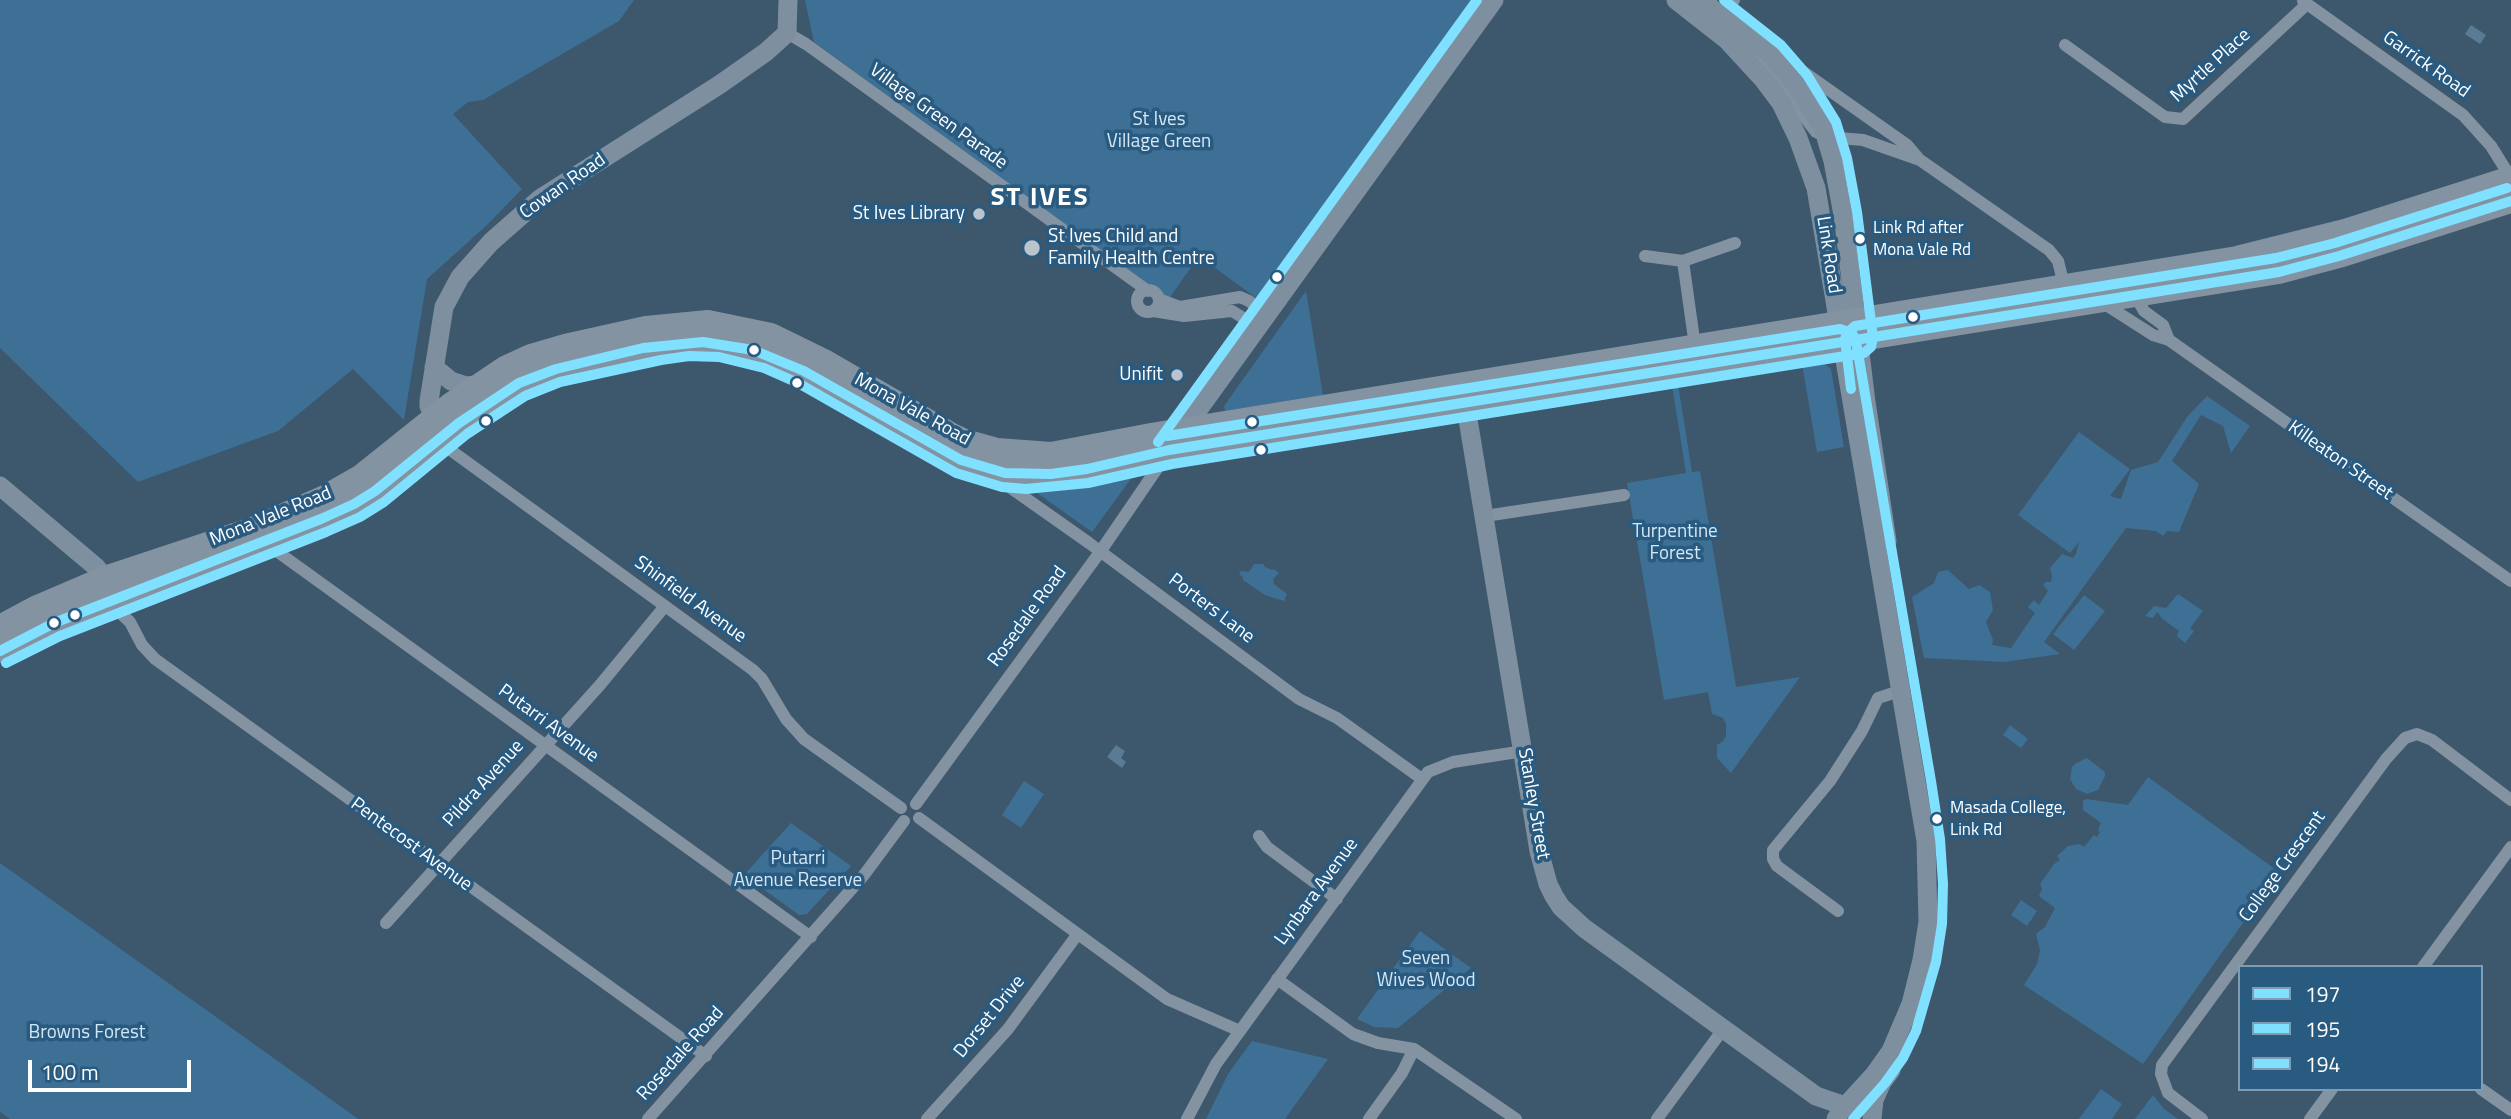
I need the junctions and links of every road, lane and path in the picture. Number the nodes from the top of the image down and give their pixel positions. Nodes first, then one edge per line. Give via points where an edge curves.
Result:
1 (788, 0) edge
2 (1494, 0) edge
3 (1676, 0) edge
4 (1701, 0) edge
5 (2304, 2) edge
6 (1723, 14) edge
7 (787, 33) junction
8 (2065, 45) dead end
9 (1826, 137) junction
10 (1920, 160) junction
11 (2511, 178) edge
12 (2511, 201) edge
13 (1735, 243) dead end
14 (1645, 256) dead end
15 (1683, 261) junction
16 (2064, 286) junction
17 (1143, 293) junction
18 (2135, 295) junction
19 (2100, 301) junction
20 (1156, 305) junction
21 (1263, 321) junction
22 (1849, 331) junction
23 (2169, 340) junction
24 (1695, 346) junction
25 (434, 367) junction
26 (477, 384) junction
27 (1464, 394) junction
28 (439, 427) junction
29 (1176, 441) junction
30 (980, 466) junction
31 (0, 486) edge
32 (1624, 495) dead end
33 (1485, 516) junction
34 (264, 542) junction
35 (1100, 552) junction
36 (2511, 581) edge
37 (113, 593) junction
38 (664, 606) junction
39 (130, 622) junction
40 (0, 627) edge
41 (0, 651) edge
42 (1900, 691) junction
43 (545, 745) junction
44 (1524, 751) junction
45 (1422, 779) junction
46 (2511, 800) edge
47 (916, 804) junction
48 (903, 815) junction
49 (919, 818) junction
50 (1259, 836) dead end
51 (2511, 847) edge
52 (437, 864) junction
53 (1337, 899) junction
54 (1838, 911) dead end
55 (386, 923) dead end
56 (1077, 935) junction
57 (811, 937) junction
58 (2424, 965) edge
59 (1277, 979) junction
60 (1724, 1028) junction
61 (1240, 1031) junction
62 (1414, 1048) junction
63 (706, 1056) junction
64 (2483, 1090) edge
65 (2331, 1091) edge
66 (2511, 1110) edge
67 (1841, 1112) edge
68 (1872, 1118) edge
69 (648, 1119) edge
70 (927, 1119) edge
71 (1187, 1119) edge
72 (1369, 1119) edge
73 (1516, 1119) edge
74 (1657, 1119) edge
75 (2202, 1119) edge
76 (2311, 1119) edge

1 - 7 main road
2 - 21 main road
3 - 6 main road
4 - 6 main road
5 - 8 street, Myrtle Place via 2183,119 2165,117
5 - 11 street, Garrick Road via 2463,115
6 - 9 main road via 1783,68
6 - 10 street via 1907,145
6 - 22 main road, Link Road via 1736,48 1781,103 1798,138 1816,188
7 - 17 street, Village Green Parade via 1135,282
7 - 25 main road, Cowan Road via 719,85 541,198 491,242 460,276 444,307
9 - 10 street via 1863,140
9 - 22 main road, Link Road via 1843,215
10 - 16 street via 2049,250 2058,261
11 - 16 highway, Mona Vale Road via 2295,246
12 - 18 highway, Mona Vale Road via 2279,272
13 - 15 street
14 - 15 street
15 - 24 street
16 - 19 street, Killeaton Street via 2068,293 2086,293
16 - 22 highway, Mona Vale Road
17 - 20 street via 1155,293
17 - 20 street via 1137,302 1140,308 1146,312
18 - 19 highway, Mona Vale Road
18 - 23 street, Killeaton Street via 2144,311 2163,325
19 - 22 highway, Mona Vale Road
19 - 23 street, Killeaton Street via 2153,335
20 - 21 street via 1184,316 1232,311
21 - 29 main road
22 - 24 highway, Mona Vale Road
22 - 27 highway, Mona Vale Road
22 - 42 main road, Link Road
22 - 68 main road, Link Road via 1938,856 1927,981 1914,1027 1882,1082
23 - 36 street, Killeaton Street
24 - 27 highway, Mona Vale Road
25 - 26 main road via 452,381
25 - 28 main road, Cowan Road via 429,405
26 - 28 highway, Mona Vale Road
26 - 29 highway, Mona Vale Road via 519,361 565,346 646,328 708,322 789,342 950,434 985,448 1051,454
27 - 29 highway, Mona Vale Road
27 - 33 main road, Stanley Street
28 - 30 highway, Mona Vale Road via 537,375 643,348 703,342 753,349 786,362 944,452
28 - 34 highway, Mona Vale Road via 375,491
28 - 37 highway, Mona Vale Road via 326,497
28 - 38 street, Shinfield Avenue via 449,449
29 - 30 highway, Mona Vale Road via 1121,462 1051,474 1005,473
29 - 35 street, Rosedale Road
30 - 35 street, Porters Lane
31 - 37 main road, Pentecost Avenue via 96,567
32 - 33 street
33 - 44 main road, Stanley Street
34 - 37 highway, Mona Vale Road
34 - 43 street, Putarri Avenue
35 - 45 street, Porters Lane via 1299,699 1337,718
35 - 47 street, Rosedale Road
37 - 39 street, Pentecost Avenue
37 - 39 street, Pentecost Avenue via 115,608
37 - 40 highway, Mona Vale Road via 35,608
37 - 41 highway, Mona Vale Road
38 - 43 street, Pildra Avenue
38 - 48 street, Shinfield Avenue via 753,670 804,739
39 - 52 street, Pentecost Avenue via 155,659
42 - 54 street via 1878,698 1830,781 1773,850 1777,866
42 - 67 main road, Link Road via 1926,841 1928,922 1903,1026 1874,1075
43 - 52 street, Pildra Avenue
43 - 57 street, Putarri Avenue
44 - 45 street, Lynbara Avenue via 1444,764
44 - 60 main road, Stanley Street via 1544,869 1562,907 1584,928
45 - 53 street, Lynbara Avenue
46 - 75 street, College Crescent via 2431,740 2417,734 2405,738 2162,1065 2168,1093
47 - 48 street via 906,804
47 - 49 street
48 - 49 street via 914,823
48 - 57 street, Rosedale Road via 864,876
49 - 56 street
50 - 53 street via 1267,847
51 - 58 street
52 - 55 street, Pildra Avenue
52 - 63 street, Pentecost Avenue
53 - 59 street, Lynbara Avenue
56 - 61 street via 1167,999
56 - 70 street, Dorset Drive via 1008,1030
57 - 63 street, Rosedale Road
59 - 61 street, Lynbara Avenue
59 - 62 street via 1353,1034
60 - 67 main road, Stanley Street
60 - 74 street
61 - 71 street, Lynbara Avenue via 1216,1064
62 - 72 street
62 - 73 street
63 - 69 street, Rosedale Road
64 - 66 street
65 - 76 street
67 - 68 main road, Stanley Street via 1864,1107

